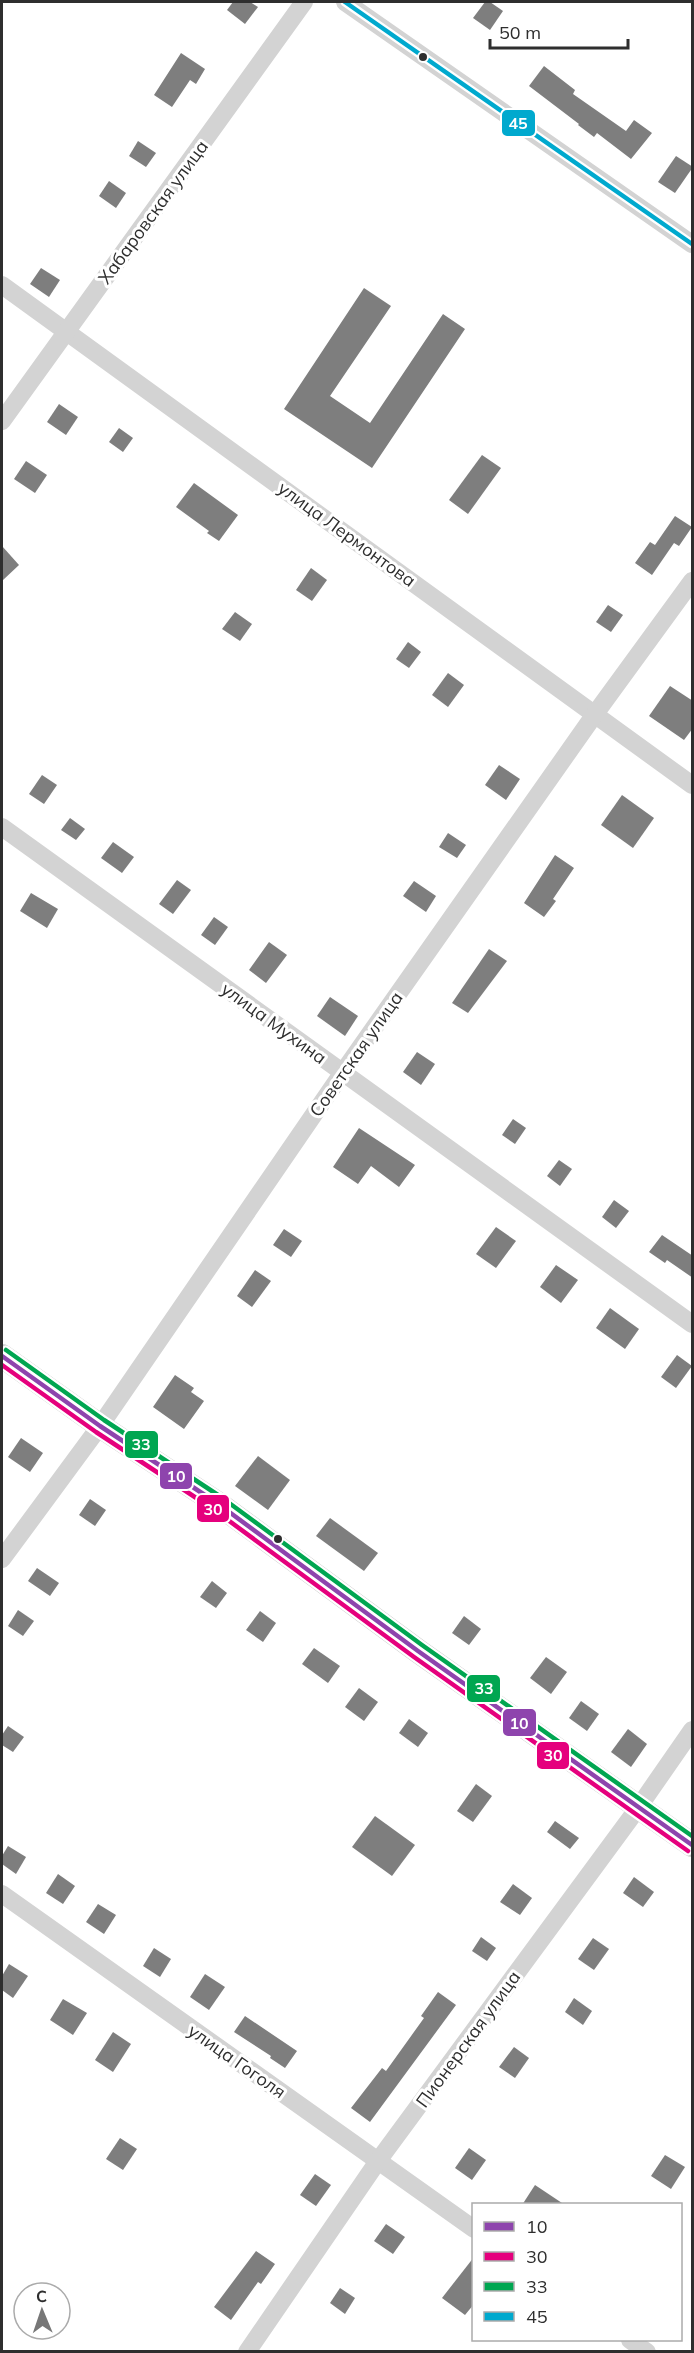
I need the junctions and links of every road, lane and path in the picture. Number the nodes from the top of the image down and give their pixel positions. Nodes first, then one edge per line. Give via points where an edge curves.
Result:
1 (304, 2) edge
2 (345, 2) edge
3 (693, 244) edge
4 (2, 285) edge
5 (68, 332) junction
6 (2, 421) edge
7 (693, 581) edge
8 (595, 714) junction
9 (693, 785) edge
10 (2, 827) edge
11 (343, 1072) junction
12 (693, 1323) edge
13 (2, 1356) edge
14 (100, 1426) junction
15 (2, 1559) edge
16 (693, 1730) edge
17 (638, 1808) junction
18 (693, 1845) edge
19 (2, 1894) edge
20 (378, 2161) junction
21 (472, 2228) edge
22 (631, 2341) edge
23 (247, 2352) edge
24 (647, 2352) edge

1 - 5 street, Хабаровская улица
2 - 3 street
4 - 5 street, улица Лермонтова
5 - 6 street, Хабаровская улица
5 - 8 street, улица Лермонтова
7 - 8 street, Советская улица
8 - 9 street, улица Лермонтова
8 - 11 street, Советская улица
10 - 11 street, улица Мухина
11 - 12 street, улица Мухина
11 - 14 street, Советская улица
13 - 14 main road
14 - 15 street, Советская улица
14 - 17 main road via 217,1503
16 - 17 street, Пионерская улица
17 - 18 main road
17 - 20 street, Пионерская улица
19 - 20 street, улица Гоголя
20 - 21 street, улица Гоголя
20 - 23 street, Пионерская улица
22 - 24 street

